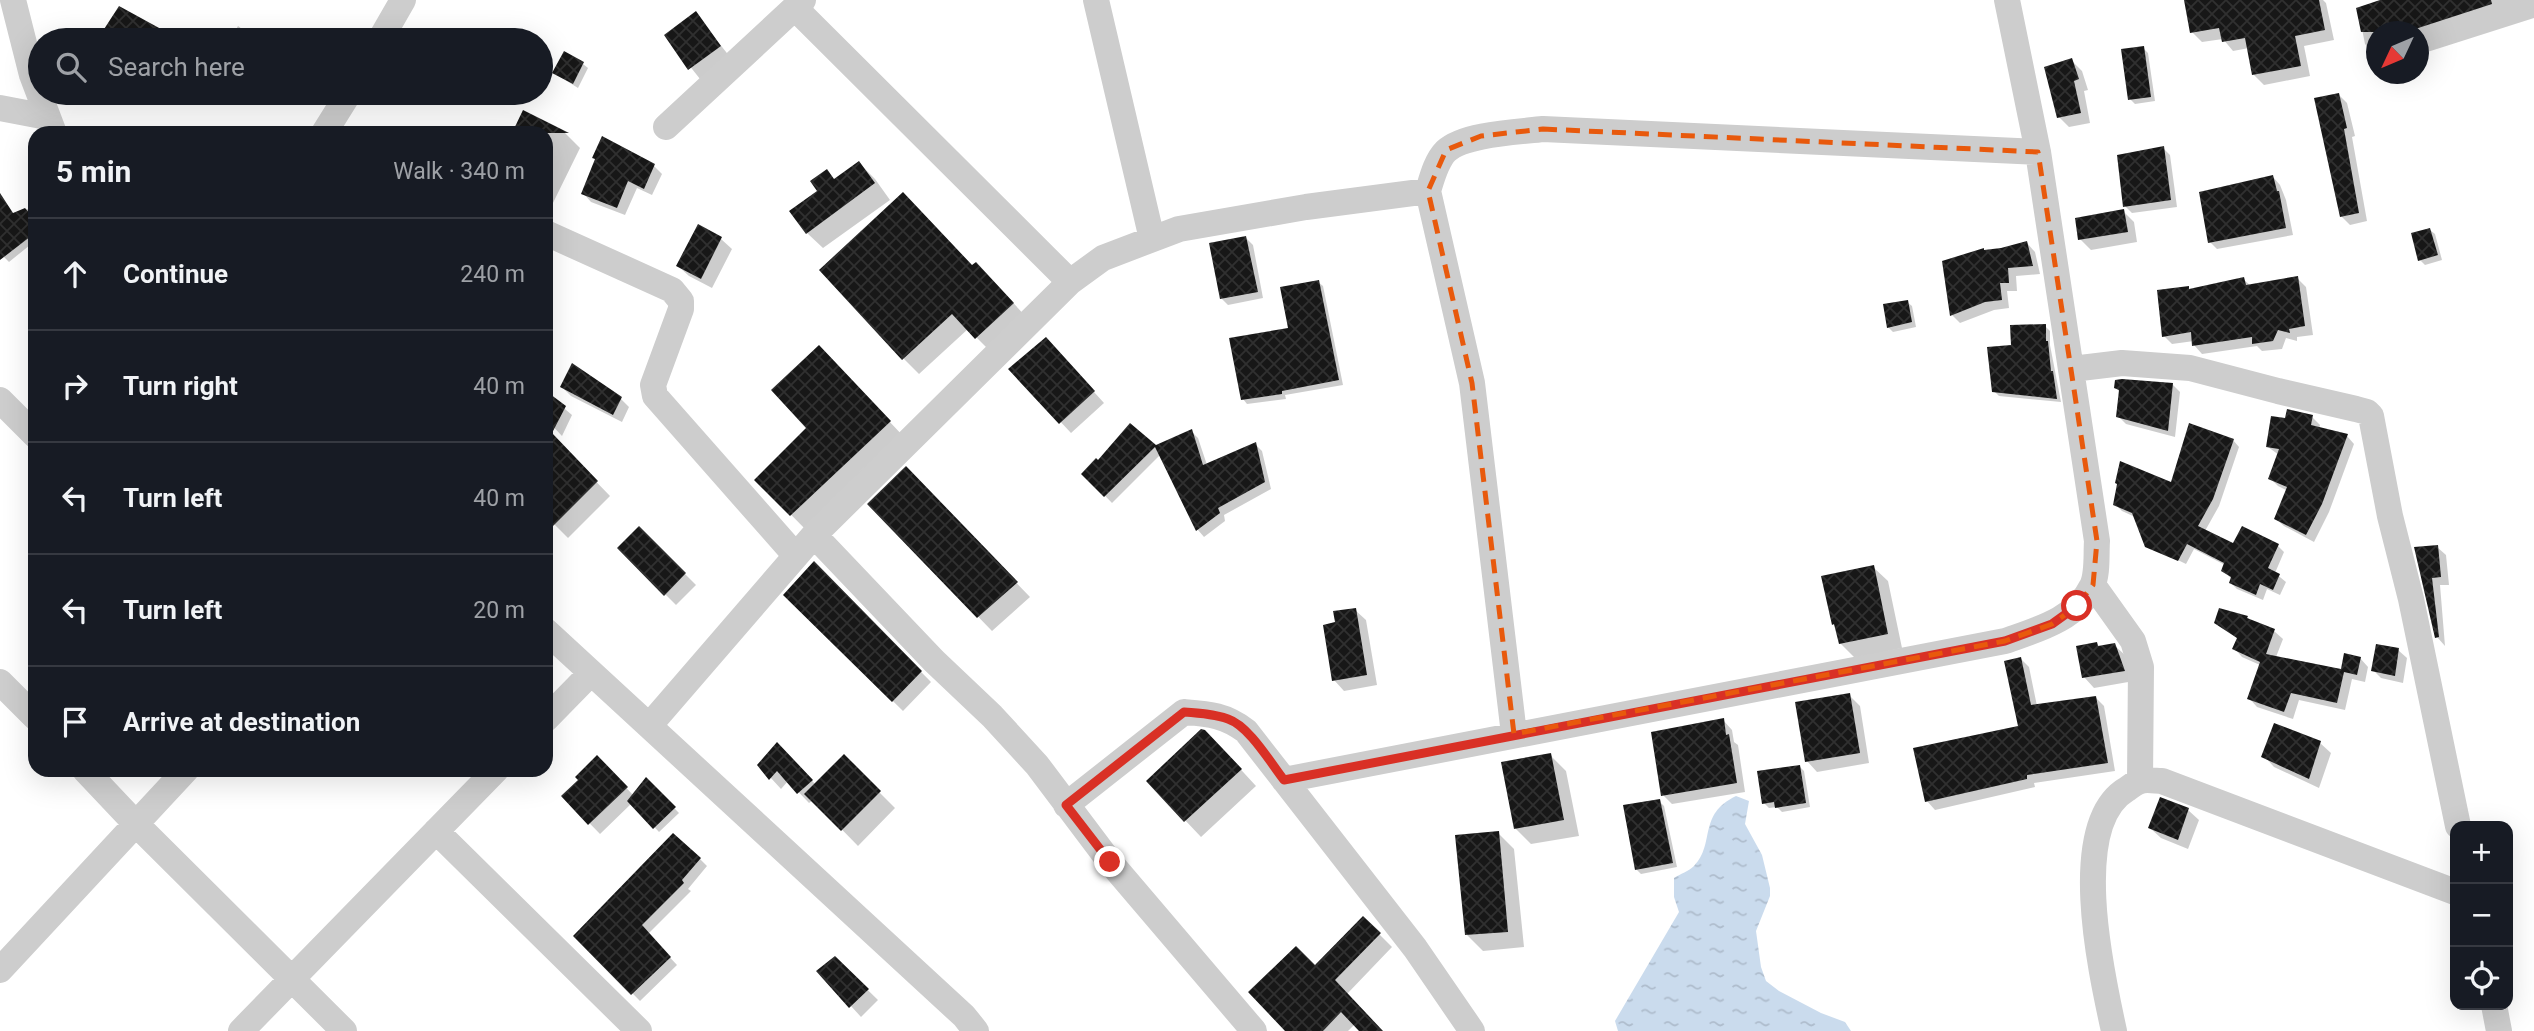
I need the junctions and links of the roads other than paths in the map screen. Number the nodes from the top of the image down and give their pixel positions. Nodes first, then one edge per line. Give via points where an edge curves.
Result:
1 (13, 0) edge
2 (403, 0) edge
3 (1096, 0) edge
4 (2007, 0) edge
5 (799, 4) edge
6 (387, 28) edge
7 (28, 59) edge
8 (43, 105) edge
9 (342, 105) edge
10 (0, 108) edge
11 (50, 125) edge
12 (328, 126) edge
13 (666, 127) dead end
14 (2038, 152) junction
15 (1429, 191) junction
16 (553, 236) edge
17 (1152, 239) junction
18 (1070, 282) junction
19 (2072, 369) junction
20 (0, 400) edge
21 (28, 428) edge
22 (814, 535) junction
23 (796, 556) junction
24 (2093, 584) junction
25 (553, 638) edge
26 (591, 673) junction
27 (0, 682) edge
28 (28, 710) edge
29 (553, 712) edge
30 (649, 726) junction
31 (1514, 734) junction
32 (92, 777) edge
33 (180, 777) edge
34 (489, 777) edge
35 (1284, 780) junction
36 (2140, 781) junction
37 (1066, 805) junction
38 (2457, 821) edge
39 (136, 824) junction
40 (436, 831) junction
41 (2450, 890) edge
42 (0, 970) edge
43 (292, 979) junction
44 (2495, 1010) edge
45 (963, 1026) edge
46 (241, 1031) edge
47 (344, 1031) edge
48 (639, 1031) edge
49 (1254, 1031) edge
50 (1472, 1031) edge
51 (2113, 1031) edge
52 (2499, 1031) edge

1 - 7 street
2 - 6 street
3 - 17 street
4 - 14 street
5 - 13 street
5 - 18 street
8 - 11 street
9 - 12 street
10 - 11 street
14 - 15 street via 1543,129 1481,135 1446,150
14 - 19 street
15 - 17 street via 1179,229
15 - 31 street via 1472,383
16 - 23 street via 672,290 681,301 653,385 655,396
17 - 18 street via 1103,258
18 - 22 street
19 - 24 street via 2097,541
19 - 38 street via 2122,363 2190,368 2371,416
20 - 21 street
22 - 23 street
22 - 37 street via 992,716
23 - 30 street
24 - 31 street via 2077,606 2052,624 2005,641
24 - 36 street via 2133,641 2141,667
25 - 26 street
26 - 29 street
26 - 30 street
27 - 28 street
30 - 45 street
31 - 35 street
32 - 39 street
33 - 39 street
34 - 40 street
35 - 37 street via 1231,720 1184,712
35 - 50 street via 1415,948
36 - 41 street via 2162,781
36 - 51 street via 2109,803 2094,862 2098,955
37 - 49 street
39 - 42 street
39 - 43 street
40 - 43 street
40 - 48 street
43 - 46 street
43 - 47 street
44 - 52 street

